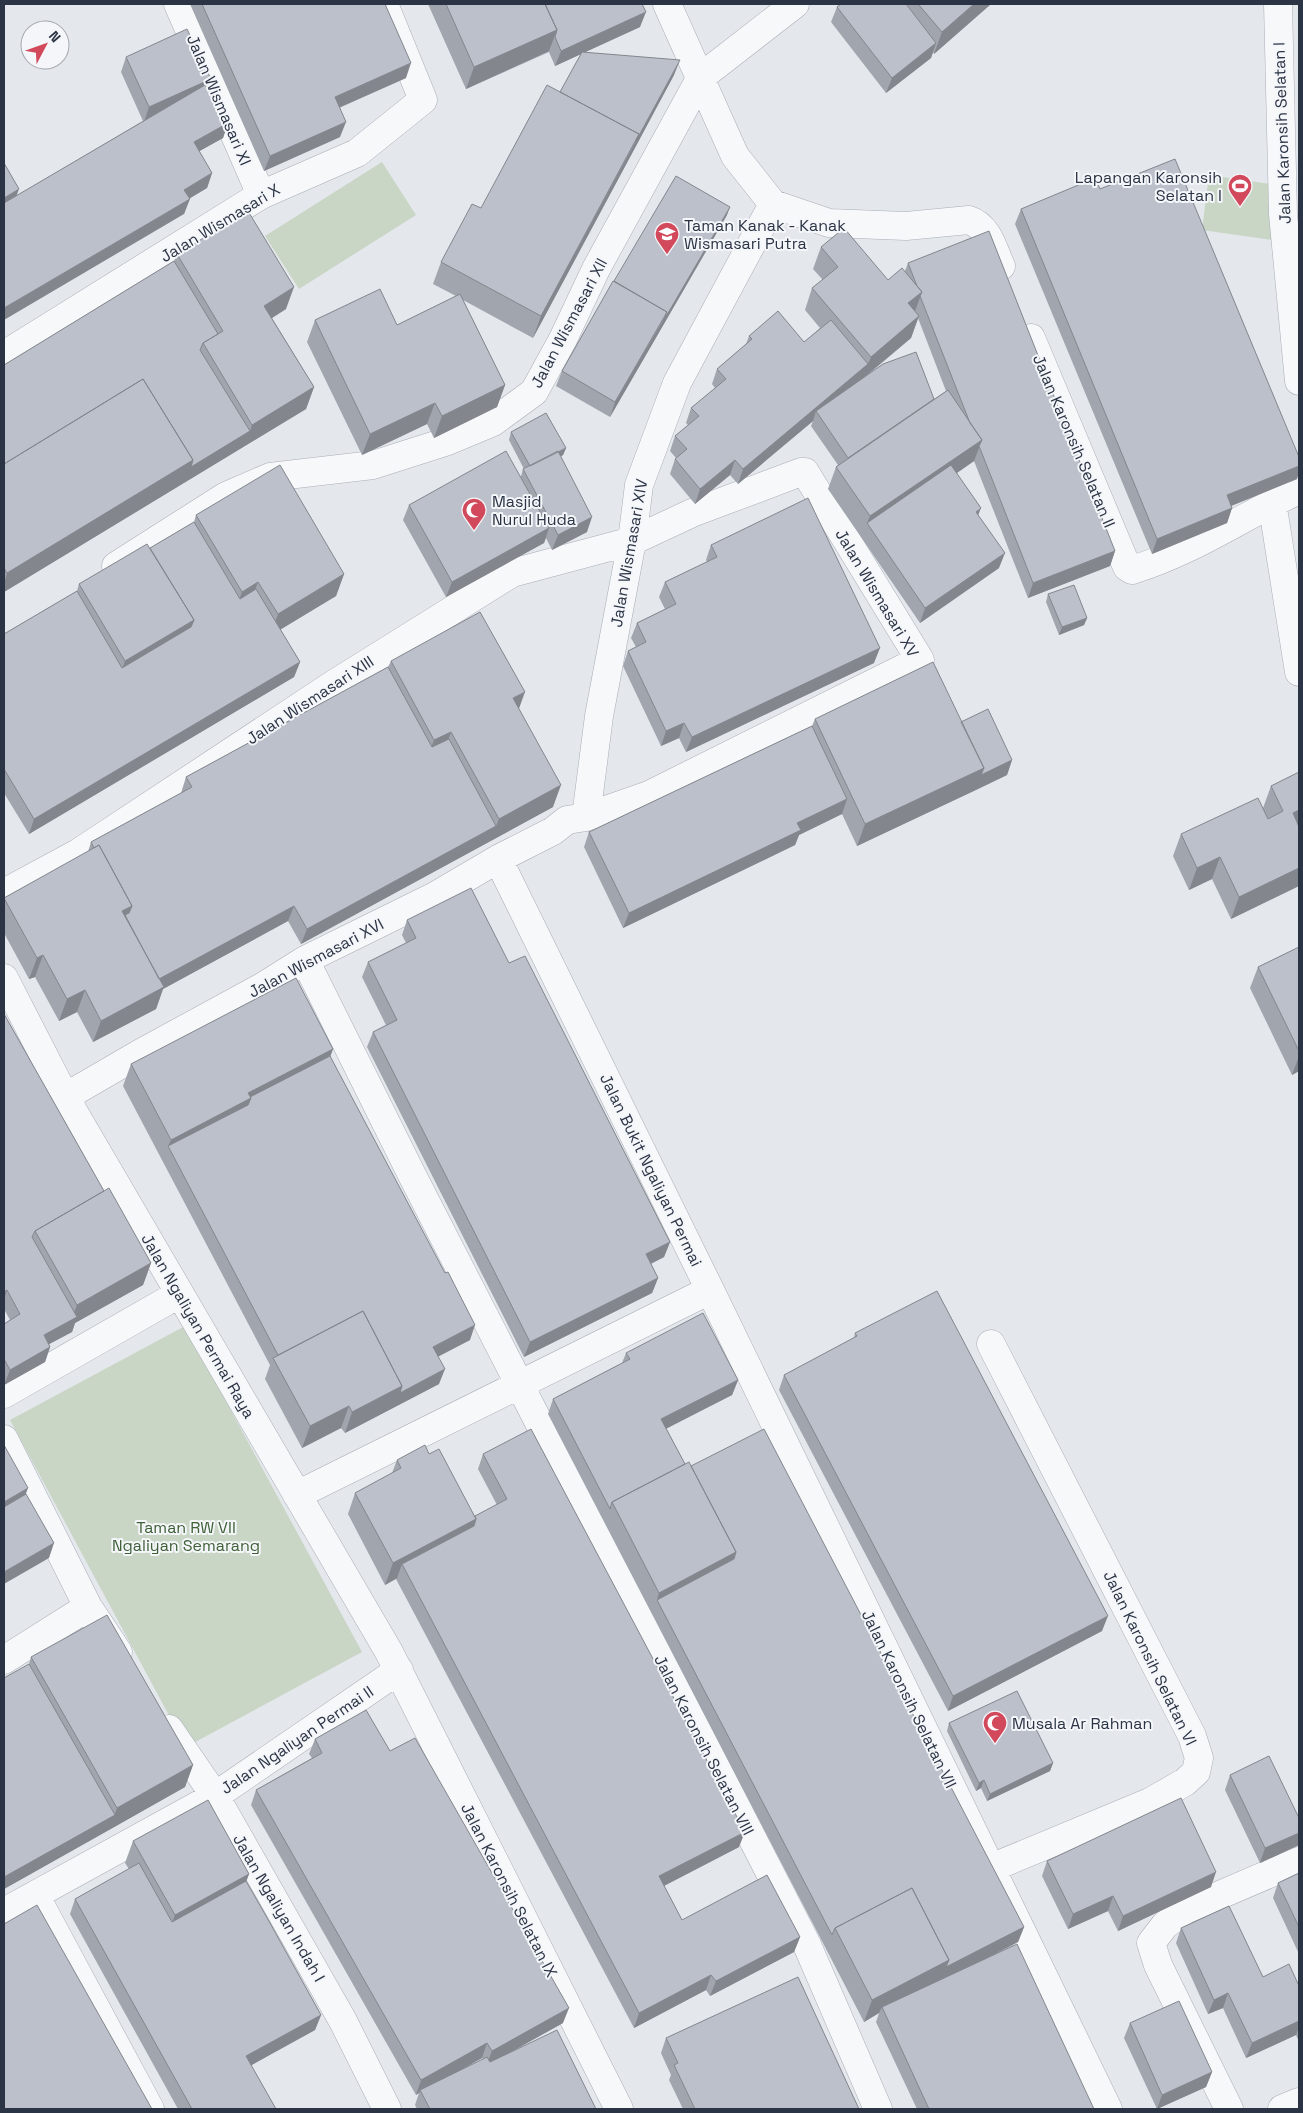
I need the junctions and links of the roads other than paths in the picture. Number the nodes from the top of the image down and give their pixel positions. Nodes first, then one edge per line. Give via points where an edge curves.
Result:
1 (178, 4) edge
2 (384, 4) edge
3 (667, 4) edge
4 (795, 4) edge
5 (1278, 4) edge
6 (701, 77) junction
7 (261, 195) junction
8 (773, 204) junction
9 (1009, 287) edge
10 (1020, 313) edge
11 (4, 355) edge
12 (1299, 381) edge
13 (1299, 490) edge
14 (1272, 502) junction
15 (632, 541) junction
16 (93, 581) edge
17 (1299, 672) edge
18 (576, 819) junction
19 (498, 859) junction
20 (4, 893) edge
21 (305, 960) junction
22 (4, 978) edge
23 (65, 1098) junction
24 (710, 1290) junction
25 (179, 1294) junction
26 (991, 1344) dead end
27 (520, 1385) junction
28 (4, 1394) edge
29 (4, 1440) edge
30 (297, 1495) junction
31 (88, 1607) junction
32 (4, 1660) edge
33 (130, 1670) edge
34 (399, 1670) junction
35 (156, 1710) edge
36 (215, 1796) junction
37 (1299, 1861) edge
38 (991, 1868) junction
39 (35, 1896) junction
40 (4, 1912) edge
41 (1299, 2102) edge
42 (150, 2109) edge
43 (387, 2109) edge
44 (619, 2109) edge
45 (878, 2109) edge
46 (1108, 2109) edge
47 (1229, 2109) edge
48 (1282, 2109) edge

1 - 7 street, Jalan Wismasari XI
2 - 7 street, Jalan Wismasari X via 423,100 357,153
3 - 6 street
4 - 6 street
5 - 12 street, Jalan Karonsih Selatan I via 1284,214
6 - 8 street via 734,156
6 - 16 street, Jalan Wismasari XII via 596,269 534,392 493,422 445,442 373,465 270,477 252,484 226,496
7 - 11 street, Jalan Wismasari X
8 - 9 street via 829,223 906,226 976,222 987,234
8 - 15 street, Jalan Wismasari XIV via 676,383 639,485
10 - 14 street, Jalan Karonsih Selatan II via 1130,569 1149,565 1201,542
13 - 14 street, Jalan Karonsih Selatan II
14 - 17 street
15 - 18 street, Jalan Wismasari XIV
15 - 18 street, Jalan Wismasari XV via 692,513 804,472 920,660 649,795
15 - 20 street, Jalan Wismasari XIII via 512,573 334,684 78,853
18 - 19 street, Jalan Wismasari XVI
19 - 21 street, Jalan Wismasari XVI via 435,896
19 - 24 street, Jalan Bukit Ngaliyan Permai
21 - 23 street, Jalan Wismasari XVI
21 - 27 street
22 - 23 street, Jalan Ngaliyan Permai Raya
23 - 25 street, Jalan Ngaliyan Permai Raya
24 - 27 street
24 - 38 street, Jalan Karonsih Selatan VII
25 - 28 street
25 - 30 street, Jalan Ngaliyan Permai Raya
26 - 38 street, Jalan Karonsih Selatan VI via 1192,1736 1199,1758 1196,1772 1185,1782 1150,1802
27 - 30 street
27 - 45 street, Jalan Karonsih Selatan VIII via 807,1945
29 - 31 street
30 - 34 street, Jalan Ngaliyan Permai Raya
31 - 32 street
31 - 33 street
34 - 36 street, Jalan Ngaliyan Permai II
34 - 44 street, Jalan Karonsih Selatan IX
35 - 36 street, Jalan Ngaliyan Permai II
36 - 39 street
36 - 43 street, Jalan Ngaliyan Indah I via 343,2021
37 - 47 street via 1185,1910 1164,1925 1151,1943 1158,1965
38 - 46 street, Jalan Karonsih Selatan VII
39 - 40 street
39 - 42 street
41 - 48 street

